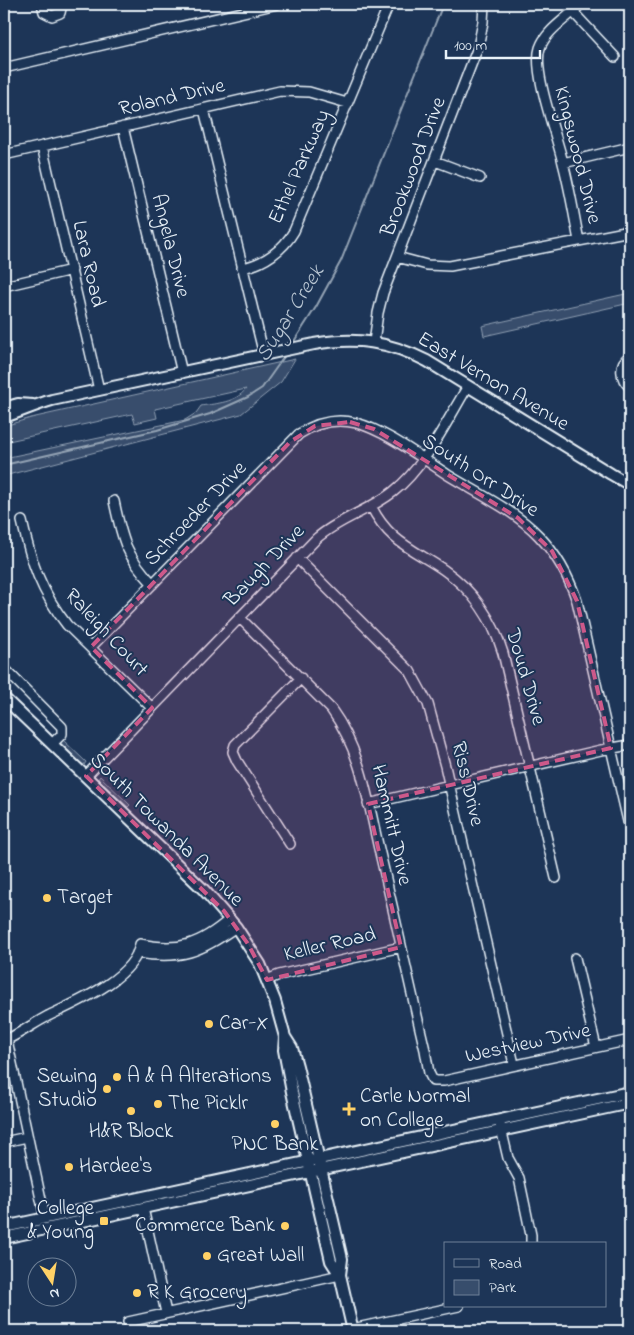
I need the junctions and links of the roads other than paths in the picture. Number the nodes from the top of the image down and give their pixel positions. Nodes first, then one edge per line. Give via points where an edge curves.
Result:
1 (42, 4) edge
2 (62, 4) edge
3 (277, 4) edge
4 (389, 4) edge
5 (484, 4) edge
6 (581, 4) edge
7 (573, 12) junction
8 (615, 57) dead end
9 (4, 68) edge
10 (347, 103) junction
11 (204, 109) junction
12 (123, 127) junction
13 (42, 146) junction
14 (630, 147) edge
15 (4, 155) edge
16 (435, 161) junction
17 (564, 163) junction
18 (480, 178) dead end
19 (630, 231) edge
20 (579, 241) junction
21 (397, 257) junction
22 (242, 268) junction
23 (72, 270) junction
24 (4, 286) edge
25 (374, 342) junction
26 (265, 355) junction
27 (630, 356) edge
28 (182, 373) junction
29 (468, 386) junction
30 (630, 387) edge
31 (100, 390) junction
32 (34, 405) junction
33 (4, 408) edge
34 (4, 417) edge
35 (336, 421) joint
36 (423, 458) junction
37 (630, 485) edge
38 (114, 501) dead end
39 (371, 506) junction
40 (22, 521) dead end
41 (297, 558) junction
42 (153, 584) junction
43 (240, 618) junction
44 (91, 647) junction
45 (4, 668) edge
46 (301, 678) junction
47 (4, 698) edge
48 (152, 708) junction
49 (52, 744) junction
50 (630, 745) edge
51 (611, 748) junction
52 (530, 766) junction
53 (86, 776) junction
54 (450, 785) junction
55 (368, 804) junction
56 (630, 830) edge
57 (290, 844) dead end
58 (556, 878) dead end
59 (233, 923) junction
60 (401, 946) junction
61 (137, 954) junction
62 (575, 958) dead end
63 (267, 980) junction
64 (285, 1037) junction
65 (630, 1040) edge
66 (5, 1041) edge
67 (596, 1047) junction
68 (514, 1064) junction
69 (433, 1081) joint
70 (630, 1092) edge
71 (630, 1103) edge
72 (499, 1120) junction
73 (501, 1131) junction
74 (27, 1137) junction
75 (4, 1142) edge
76 (320, 1164) junction
77 (309, 1167) junction
78 (97, 1207) junction
79 (143, 1208) junction
80 (46, 1218) junction
81 (4, 1227) edge
82 (39, 1232) junction
83 (4, 1238) edge
84 (531, 1242) edge
85 (340, 1275) junction
86 (450, 1308) edge
87 (166, 1313) junction
88 (128, 1322) dead end
89 (353, 1330) edge

1 - 2 street via 44,12 52,16 60,12
3 - 9 street
4 - 10 street, Ethel Parkway
5 - 16 street, Brookwood Drive via 478,47
6 - 7 street, Kingswood Drive
7 - 8 street
7 - 17 street, Kingswood Drive via 547,35 538,56 541,84
10 - 11 street, Roland Drive via 309,92 285,91
10 - 22 street, Ethel Parkway via 291,236 258,264
11 - 12 street, Roland Drive
11 - 22 street
12 - 13 street, Roland Drive
12 - 28 street, Angela Drive
13 - 15 street, Roland Drive
13 - 23 street, Lara Road
14 - 17 street
16 - 18 street
16 - 21 street, Brookwood Drive
17 - 20 street, Kingswood Drive
19 - 20 street
20 - 21 street via 450,266 427,265
21 - 25 street, Brookwood Drive via 380,303
22 - 26 street
23 - 24 street
23 - 31 street, Lara Road
25 - 26 main road, East Vernon Avenue via 342,340
25 - 29 main road, East Vernon Avenue via 412,354
26 - 28 main road, East Vernon Avenue
27 - 30 street via 622,366 622,376
28 - 31 main road, East Vernon Avenue
29 - 36 street, Baugh Drive
29 - 37 main road, East Vernon Avenue
31 - 32 main road, East Vernon Avenue
32 - 33 main road, East Vernon Avenue via 18,404
32 - 34 main road, East Vernon Avenue
35 - 36 street, South Orr Drive via 374,429
35 - 42 street, Schroeder Drive via 304,431 290,442
36 - 39 street, Baugh Drive via 398,488
36 - 51 street, South Orr Drive via 526,524 558,559 577,601
38 - 42 street via 126,549 138,569
39 - 41 street, Baugh Drive via 324,532
39 - 52 street, Doud Drive via 387,532 458,581 486,614 503,653
40 - 44 street, Raleigh Court via 32,563 43,589 67,624
41 - 43 street, Baugh Drive
41 - 54 street, Riss Drive via 410,671 432,713
42 - 44 street, Schroeder Drive
43 - 46 street, Hammitt Drive
43 - 48 street, Baugh Drive
44 - 48 street, Raleigh Court
45 - 49 street via 62,727 62,734
46 - 55 street, Hammitt Drive via 331,709 348,735
46 - 57 street via 232,752
47 - 49 main road, South Towanda Avenue
48 - 53 street, Baugh Drive
49 - 53 main road, South Towanda Avenue
50 - 51 street
51 - 52 street
51 - 56 street, South Orr Drive
52 - 54 street
52 - 58 street, Doud Drive
53 - 59 main road, South Towanda Avenue via 204,890
54 - 55 street
54 - 68 street, Riss Drive
55 - 60 street, Hammitt Drive
59 - 61 street via 208,946 181,955
59 - 61 street via 186,946 164,948 140,944
59 - 63 main road, South Towanda Avenue
60 - 63 street, Keller Road
60 - 69 street, Hammitt Drive
61 - 66 street via 100,990
62 - 67 street
63 - 64 main road, South Towanda Avenue
64 - 76 main road, South Towanda Avenue via 298,1066
64 - 77 main road, South Towanda Avenue via 284,1050
65 - 67 street, Westview Drive
66 - 74 street
67 - 68 street, Westview Drive
68 - 69 street, Westview Drive
70 - 72 main road
71 - 73 main road
72 - 73 street
72 - 76 main road
73 - 76 main road
73 - 84 street via 508,1158 519,1178
74 - 75 street
74 - 80 street
76 - 77 main road
76 - 85 main road, South Towanda Avenue via 342,1259
77 - 78 main road
77 - 79 main road
77 - 85 main road, South Towanda Avenue via 331,1261
78 - 80 main road
78 - 82 main road via 47,1222
79 - 82 main road
79 - 87 street
80 - 81 main road
82 - 83 main road
85 - 87 street
85 - 89 main road
86 - 89 street
87 - 88 street

